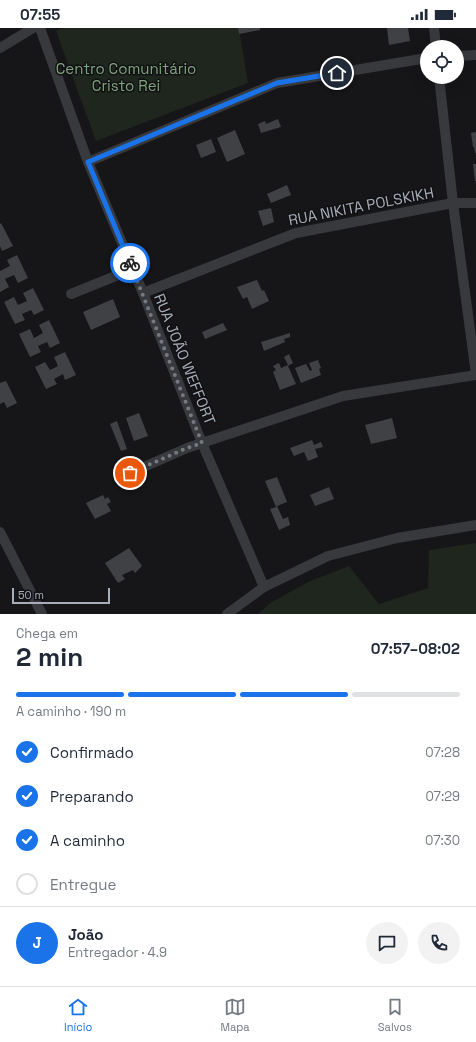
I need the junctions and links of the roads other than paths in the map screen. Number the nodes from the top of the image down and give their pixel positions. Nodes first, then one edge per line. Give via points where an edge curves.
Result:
1 (33, 28) edge
2 (40, 28) edge
3 (434, 28) edge
4 (435, 40) edge
5 (0, 48) edge
6 (476, 55) edge
7 (464, 56) edge
8 (420, 59) edge
9 (441, 84) edge
10 (88, 162) junction
11 (476, 203) edge
12 (453, 204) junction
13 (133, 269) junction
14 (143, 293) junction
15 (71, 294) dead end
16 (476, 374) edge
17 (202, 443) junction
18 (130, 473) dead end
19 (476, 525) edge
20 (0, 532) edge
21 (264, 587) junction
22 (42, 614) edge
23 (227, 614) edge

1 - 5 street
2 - 10 street, RUA JOÃO WEFFORT
3 - 4 street
6 - 7 street
8 - 10 street via 277,83
9 - 12 street
10 - 13 street, RUA JOÃO WEFFORT
11 - 12 street, RUA NIKITA POLSKIKH
12 - 14 street, RUA NIKITA POLSKIKH via 296,233
12 - 16 street
13 - 14 street, RUA JOÃO WEFFORT
13 - 15 street
14 - 17 street, RUA JOÃO WEFFORT
16 - 17 street via 342,396
17 - 18 street
17 - 21 street, RUA JOÃO WEFFORT
19 - 21 street via 397,538 328,556
20 - 22 street
21 - 23 street

